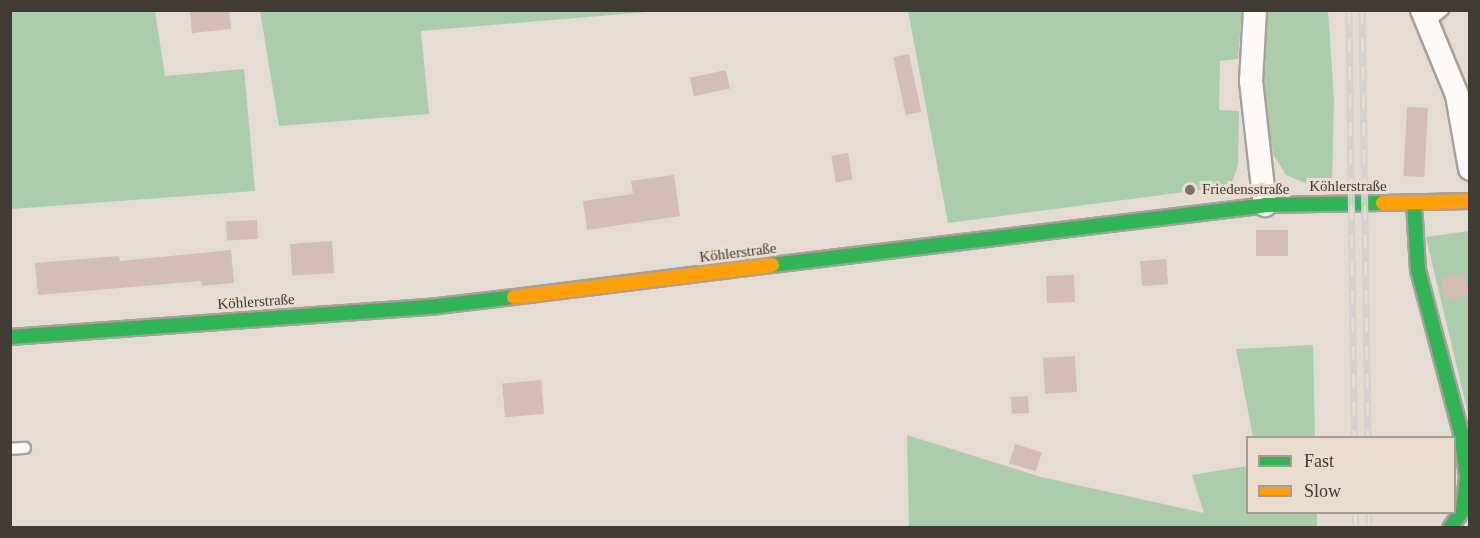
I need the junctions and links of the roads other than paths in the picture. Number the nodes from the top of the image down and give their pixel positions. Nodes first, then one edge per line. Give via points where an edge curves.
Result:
1 (1255, 10) edge
2 (1431, 15) edge
3 (1470, 169) edge
4 (1470, 201) edge
5 (1414, 203) junction
6 (1265, 205) junction
7 (10, 337) edge
8 (25, 448) dead end
9 (10, 449) edge
10 (1450, 528) edge

1 - 6 street via 1251,81
2 - 3 street via 1457,95
4 - 5 street, Köhlerstraße
5 - 6 street, Köhlerstraße
5 - 10 street via 1418,270 1461,433 1467,477 1463,510
6 - 7 street, Köhlerstraße via 438,306
8 - 9 lane

